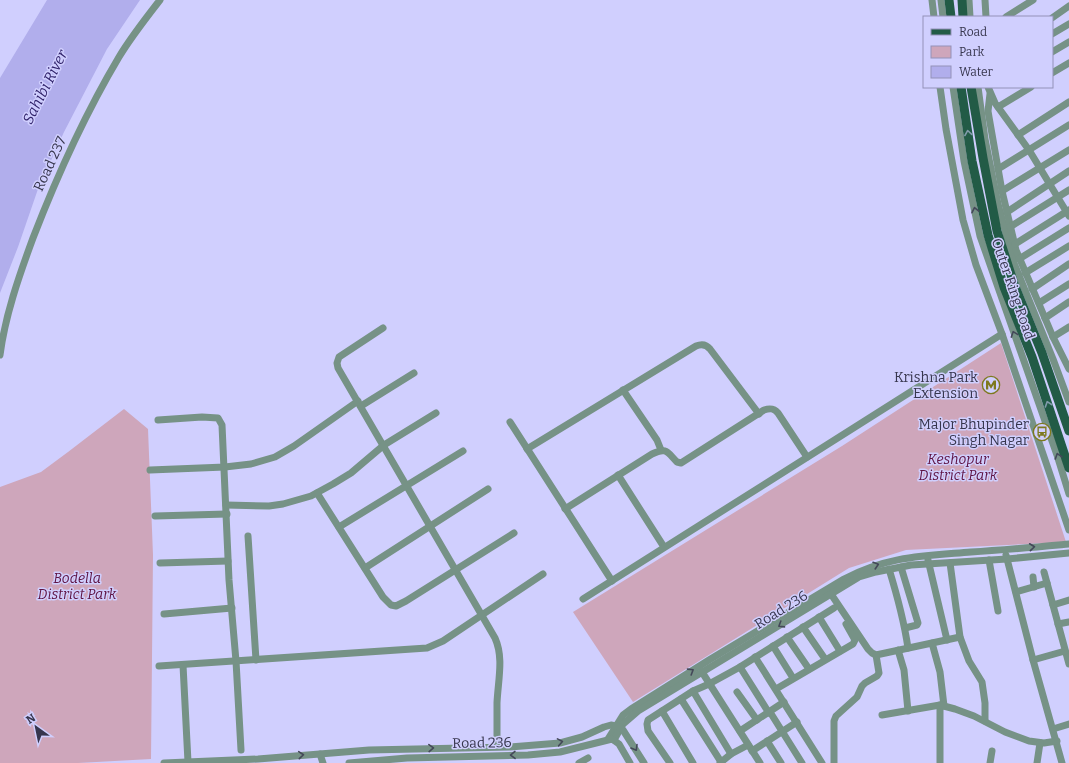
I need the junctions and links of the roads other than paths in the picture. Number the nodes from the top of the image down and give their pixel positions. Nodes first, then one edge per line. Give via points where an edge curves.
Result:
1 (160, 0) edge
2 (932, 0) edge
3 (941, 0) edge
4 (949, 0) edge
5 (962, 0) edge
6 (969, 0) edge
7 (986, 0) edge
8 (1033, 0) edge
9 (1069, 6) edge
10 (934, 16) edge
11 (943, 16) edge
12 (951, 16) edge
13 (963, 16) edge
14 (970, 16) edge
15 (986, 16) edge
16 (1008, 16) edge
17 (1053, 17) edge
18 (1069, 24) edge
19 (1053, 33) edge
20 (1069, 42) edge
21 (1053, 51) edge
22 (1069, 63) edge
23 (1053, 73) edge
24 (940, 88) edge
25 (953, 88) edge
26 (961, 88) edge
27 (971, 88) edge
28 (978, 88) edge
29 (1028, 88) edge
30 (989, 91) edge
31 (1069, 102) edge
32 (998, 107) junction
33 (1069, 125) edge
34 (1018, 135) junction
35 (1028, 150) junction
36 (1069, 150) edge
37 (1040, 168) junction
38 (998, 169) junction
39 (1069, 171) edge
40 (1050, 184) junction
41 (1069, 190) edge
42 (1002, 191) junction
43 (1057, 198) junction
44 (1007, 212) junction
45 (1068, 213) edge
46 (1010, 227) junction
47 (1069, 228) edge
48 (1015, 244) junction
49 (1069, 246) edge
50 (1020, 258) junction
51 (1069, 264) edge
52 (1026, 273) junction
53 (1069, 284) edge
54 (1032, 289) junction
55 (1069, 302) edge
56 (1039, 304) junction
57 (1045, 318) junction
58 (1069, 327) edge
59 (383, 328) dead end
60 (1002, 334) junction
61 (1053, 337) junction
62 (1069, 351) edge
63 (0, 355) edge
64 (1062, 355) junction
65 (1053, 359) junction
66 (1069, 369) edge
67 (414, 373) dead end
68 (623, 390) junction
69 (1069, 402) edge
70 (360, 403) junction
71 (436, 413) dead end
72 (759, 414) junction
73 (158, 420) dead end
74 (510, 422) dead end
75 (1069, 430) edge
76 (384, 445) junction
77 (527, 450) junction
78 (661, 450) junction
79 (463, 451) dead end
80 (807, 457) junction
81 (225, 466) junction
82 (1069, 468) edge
83 (150, 470) dead end
84 (618, 475) junction
85 (407, 486) junction
86 (488, 489) dead end
87 (317, 493) junction
88 (1069, 494) edge
89 (226, 505) junction
90 (565, 509) junction
91 (227, 514) junction
92 (155, 516) dead end
93 (431, 526) junction
94 (339, 527) junction
95 (1069, 530) edge
96 (514, 533) dead end
97 (248, 536) dead end
98 (1069, 544) edge
99 (664, 547) junction
100 (1005, 550) junction
101 (1069, 552) edge
102 (929, 555) junction
103 (1007, 559) junction
104 (988, 560) junction
105 (228, 561) junction
106 (160, 563) dead end
107 (950, 563) junction
108 (928, 564) junction
109 (901, 567) junction
110 (365, 568) junction
111 (455, 569) junction
112 (889, 569) junction
113 (1044, 572) dead end
114 (543, 574) dead end
115 (1033, 577) dead end
116 (612, 581) junction
117 (1047, 583) junction
118 (1034, 587) junction
119 (1016, 592) junction
120 (829, 595) junction
121 (583, 599) dead end
122 (1069, 600) edge
123 (1053, 604) junction
124 (232, 608) junction
125 (834, 608) junction
126 (998, 611) dead end
127 (164, 614) dead end
128 (482, 614) junction
129 (819, 617) junction
130 (1069, 622) edge
131 (1058, 624) junction
132 (803, 627) junction
133 (905, 628) junction
134 (787, 637) junction
135 (960, 637) junction
136 (947, 640) junction
137 (932, 643) junction
138 (773, 646) junction
139 (908, 648) junction
140 (898, 650) junction
141 (840, 651) junction
142 (1065, 651) junction
143 (876, 655) junction
144 (756, 657) junction
145 (825, 659) junction
146 (256, 660) junction
147 (1033, 660) junction
148 (236, 661) junction
149 (1069, 664) edge
150 (183, 665) junction
151 (159, 666) dead end
152 (740, 667) junction
153 (809, 669) junction
154 (702, 672) junction
155 (793, 678) junction
156 (709, 684) junction
157 (776, 689) junction
158 (693, 691) junction
159 (737, 692) dead end
160 (680, 699) junction
161 (784, 702) junction
162 (942, 706) junction
163 (662, 711) junction
164 (908, 711) junction
165 (769, 712) junction
166 (882, 715) dead end
167 (757, 720) junction
168 (985, 720) junction
169 (797, 722) junction
170 (1069, 724) edge
171 (618, 726) junction
172 (1053, 729) junction
173 (740, 731) junction
174 (782, 732) junction
175 (614, 741) junction
176 (767, 741) junction
177 (1057, 741) junction
178 (1040, 743) junction
179 (497, 746) junction
180 (750, 748) junction
181 (241, 750) dead end
182 (992, 751) dead end
183 (320, 754) junction
184 (732, 754) junction
185 (588, 758) dead end
186 (408, 761) edge
187 (188, 762) junction
188 (164, 763) edge
189 (323, 763) edge
190 (349, 763) edge
191 (579, 763) edge
192 (630, 763) edge
193 (644, 763) edge
194 (670, 763) edge
195 (693, 763) edge
196 (720, 763) edge
197 (760, 763) edge
198 (781, 763) edge
199 (802, 763) edge
200 (822, 763) edge
201 (834, 763) edge
202 (940, 763) edge
203 (990, 763) edge
204 (1037, 763) edge
205 (1062, 763) edge

1 - 63 street, Road 237 via 120,56 93,104 45,206 22,270 2,339
2 - 10 street
3 - 11 street
4 - 12 main road
5 - 13 main road
6 - 14 street
7 - 15 street
8 - 16 street
9 - 17 street
18 - 19 street
20 - 21 street
22 - 23 street
24 - 60 street via 963,220 976,265
88 -> 25 street, Outer Ring Road via 980,236 964,161
82 -> 26 main road, Outer Ring Road via 988,235 972,161
27 - 75 main road, Outer Ring Road via 997,231 1014,284
28 - 65 street, Outer Ring Road via 998,204 1014,263
29 - 32 street
30 - 32 street
30 - 38 street via 988,111
31 - 34 street
32 - 34 street
33 - 35 street
34 - 35 street
35 - 37 street
35 - 38 street
36 - 37 street
37 - 40 street
37 - 42 street
38 - 42 street
39 - 40 street
40 - 43 street
40 - 44 street
41 - 43 street
42 - 44 street
43 - 45 street
43 - 46 street
44 - 46 street
45 - 48 street
46 - 48 street
47 - 50 street
48 - 50 street
49 - 52 street
50 - 52 street
51 - 54 street
52 - 54 street
53 - 56 street
54 - 56 street
55 - 57 street
56 - 57 street
57 - 61 street
58 - 61 street
59 - 70 street via 339,357 337,362 338,368
60 - 80 street
60 - 95 street
61 - 64 street
62 - 64 street
64 - 65 street
64 - 66 street
65 - 69 street, Outer Ring Road
67 - 70 street
68 - 72 street via 696,346 704,345 710,349
68 - 77 street
68 - 78 street
70 - 76 street
70 - 81 street via 275,457 251,464
71 - 76 street
72 - 78 street via 681,463 668,452
72 - 80 street via 770,409 776,411
73 - 81 street via 218,418 222,425
74 - 77 street
76 - 85 street
76 - 87 street via 351,472
77 - 90 street
78 - 84 street
79 - 85 street
80 - 99 street
81 - 83 street
81 - 89 street
84 - 90 street
84 - 99 street
85 - 93 street
85 - 94 street
86 - 93 street
87 - 89 street via 268,506
87 - 94 street
89 - 91 street
90 - 116 street
91 - 92 street
91 - 105 street
93 - 110 street
93 - 111 street
94 - 110 street
96 - 111 street
97 - 146 street
100 -> 98 street
99 - 116 street
100 - 102 street
100 - 103 street
101 - 103 street, Road 236
102 - 108 street
171 -> 102 street via 623,715 631,709 860,570 886,561
103 - 104 street, Road 236
103 - 119 street
104 - 107 street, Road 236
104 - 126 street
105 - 106 street
105 - 124 street
107 - 108 street, Road 236
107 - 135 street
108 - 109 street, Road 236
108 - 136 street
109 - 112 street, Road 236
109 - 133 street via 918,623
110 - 111 street via 383,597 391,605 396,606
111 - 128 street
112 - 120 street, Road 236 via 860,578
112 - 133 street
113 - 117 street
114 - 128 street
115 - 118 street
116 - 121 street
117 - 118 street
117 - 123 street
118 - 119 street
119 - 147 street
120 - 125 street
120 - 143 street via 868,649
120 -> 154 street, Road 236
122 - 123 street
123 - 131 street
124 - 127 street
124 - 148 street
125 - 129 street
125 - 141 street via 855,640 853,644
128 - 146 street via 444,641 427,648
128 - 179 street via 499,647 501,657
129 - 132 street
129 - 141 street
130 - 131 street
131 - 142 street
132 - 134 street
132 - 145 street
133 - 139 street
134 - 138 street
134 - 153 street
135 - 136 street
135 - 168 street via 969,661 982,682
136 - 137 street
137 - 139 street
137 - 162 street via 940,672
138 - 144 street
138 - 155 street
139 - 140 street
140 - 143 street
140 - 164 street via 904,670
141 - 145 street
142 - 147 street
142 - 149 street
143 - 201 street via 879,673 865,683 857,696 839,712 834,721
144 - 152 street
144 - 157 street
145 - 153 street
146 - 148 street
147 - 172 street
148 - 150 street
148 - 181 street
150 - 151 street
150 - 187 street
152 - 156 street
152 - 165 street
153 - 155 street
154 - 156 street
154 - 171 street, Road 236
155 - 157 street
156 - 158 street
156 - 173 street
157 - 161 street
158 - 160 street
158 - 184 street
159 - 167 street
160 - 163 street
160 - 196 street
161 - 165 street
161 - 169 street
162 - 164 street
162 - 168 street
162 - 202 street
163 - 194 street via 648,720 647,724 648,730
163 - 195 street
164 - 166 street
165 - 167 street
165 - 174 street
167 - 173 street
168 - 178 street via 1005,732
169 - 174 street
169 - 200 street
170 - 172 street
171 - 175 street, Road 236
179 -> 171 street via 560,742 582,737 604,727
171 -> 193 street via 626,733
172 - 177 street
173 - 180 street
174 - 176 street
174 - 199 street
175 -> 186 street, Road 236 via 560,752
175 - 192 street
176 - 180 street
176 - 198 street
177 - 178 street
177 - 205 street
178 - 204 street
183 -> 179 street
180 - 184 street
180 - 197 street
182 - 203 street
187 -> 183 street
183 - 189 street
184 - 196 street
185 - 191 street
186 - 190 street, Road 236
187 - 188 street

